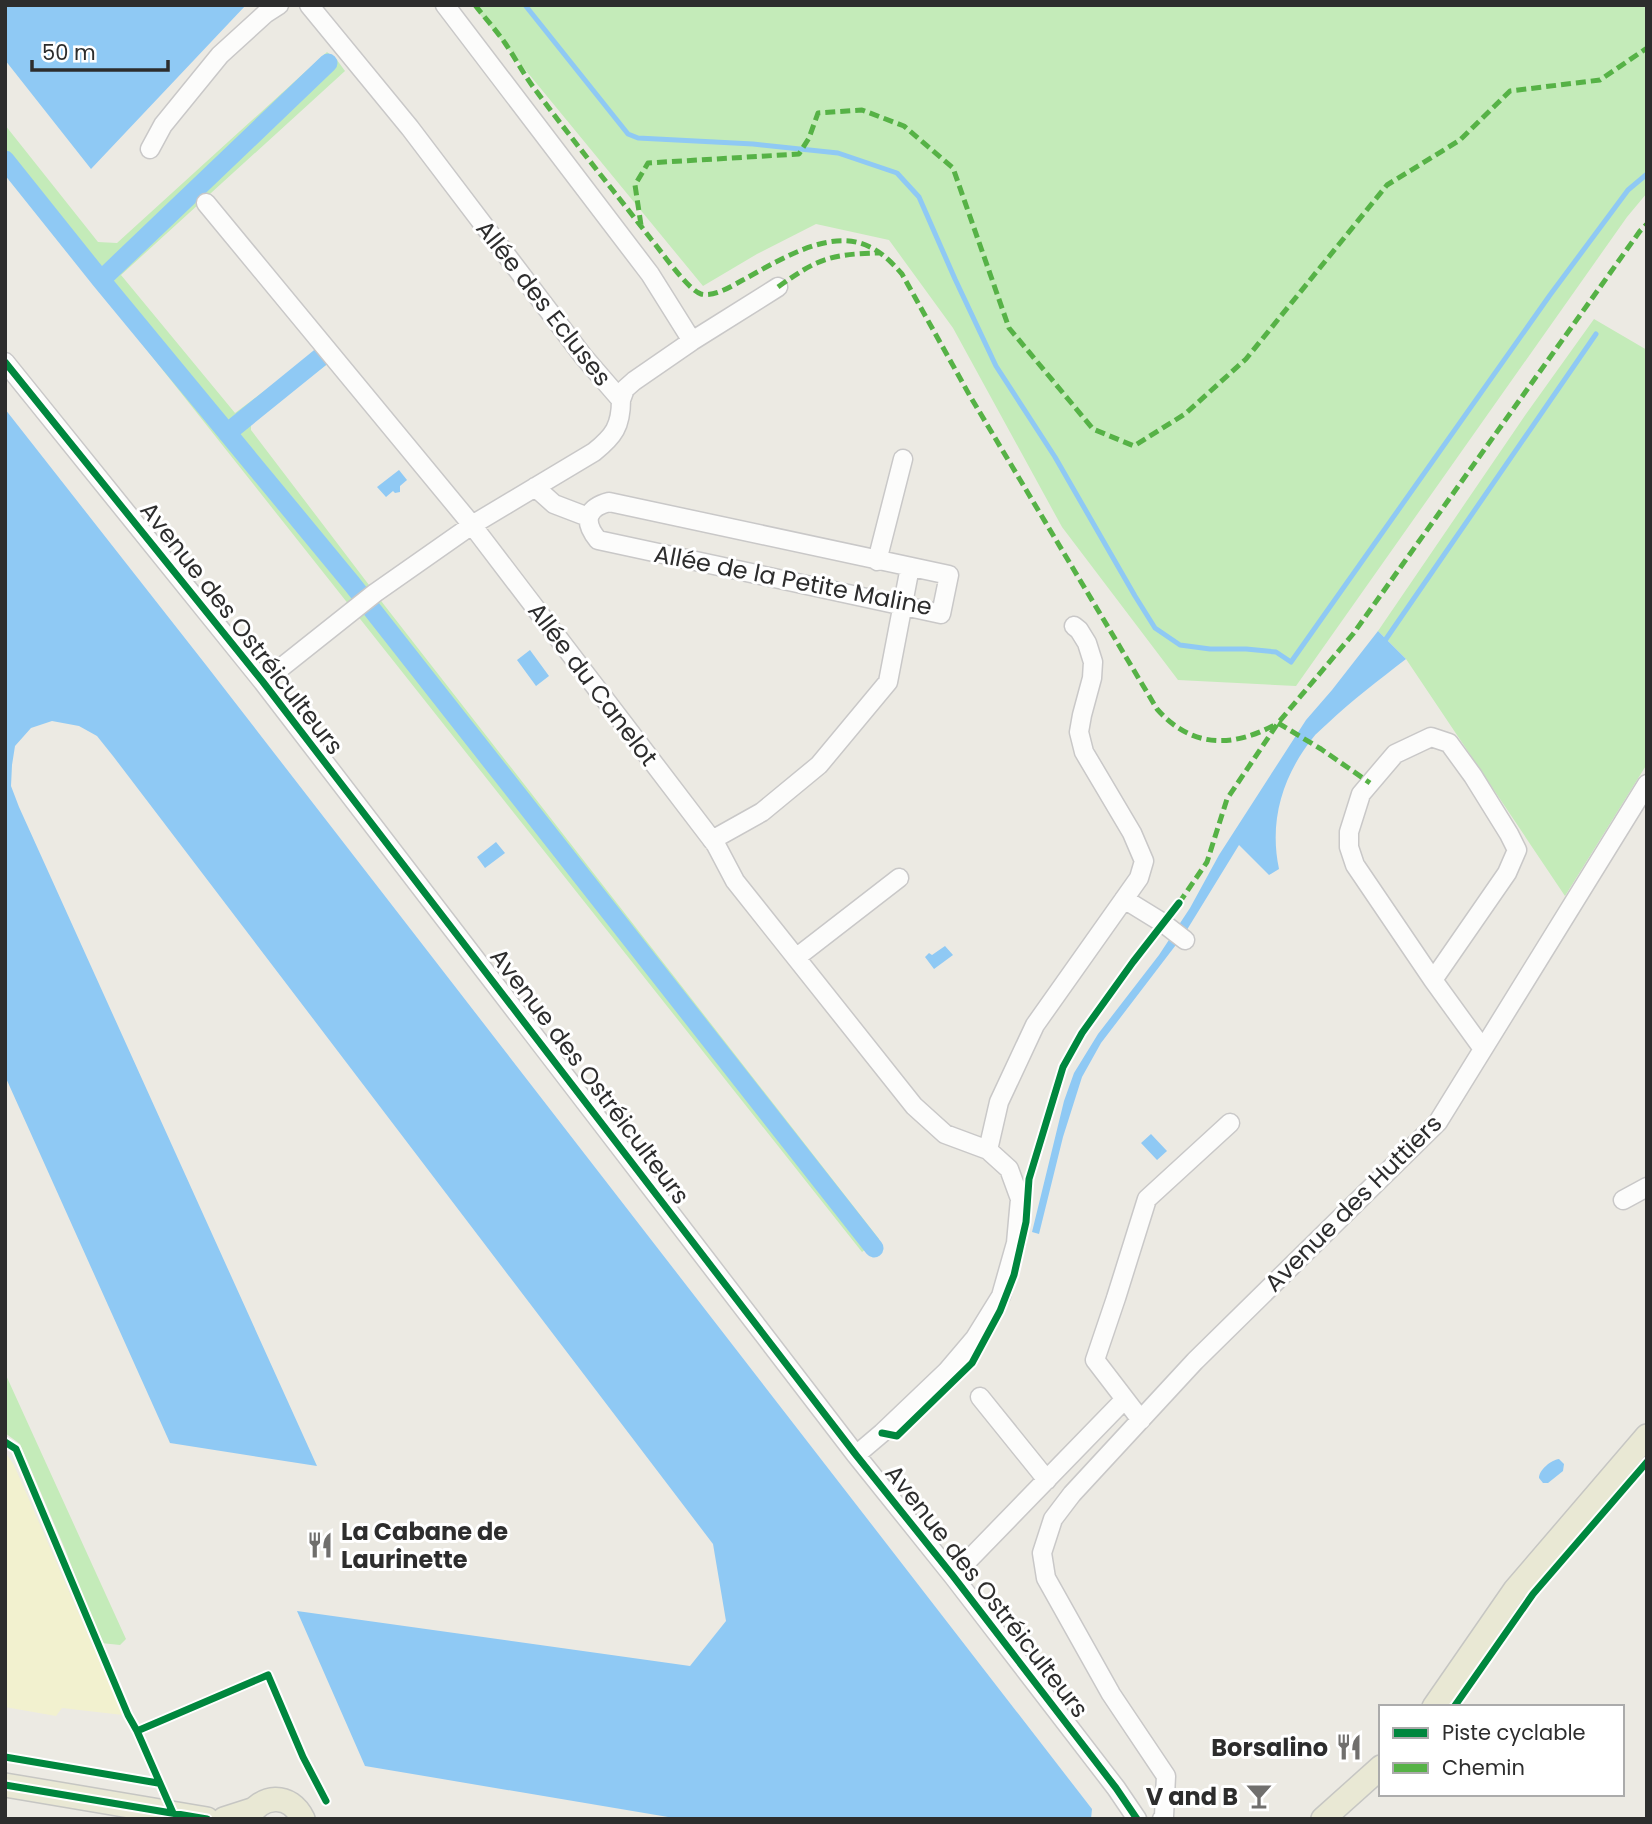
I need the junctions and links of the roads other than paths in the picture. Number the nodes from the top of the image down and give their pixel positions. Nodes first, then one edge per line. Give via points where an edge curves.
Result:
1 (278, 5) edge
2 (309, 5) edge
3 (445, 5) edge
4 (150, 149) dead end
5 (205, 203) dead end
6 (778, 287) dead end
7 (692, 341) junction
8 (5, 362) edge
9 (621, 400) junction
10 (903, 459) dead end
11 (535, 486) junction
12 (588, 517) junction
13 (472, 525) junction
14 (877, 561) junction
15 (910, 567) junction
16 (903, 606) junction
17 (1074, 626) dead end
18 (263, 681) junction
19 (1647, 784) edge
20 (712, 840) junction
21 (899, 878) dead end
22 (1124, 899) junction
23 (1185, 940) dead end
24 (797, 957) junction
25 (1433, 980) junction
26 (1483, 1049) junction
27 (1230, 1124) dead end
28 (988, 1150) junction
29 (1647, 1187) edge
30 (1623, 1200) dead end
31 (980, 1397) dead end
32 (1125, 1399) junction
33 (1141, 1420) junction
34 (1647, 1436) edge
35 (856, 1455) junction
36 (1047, 1480) junction
37 (953, 1576) junction
38 (1435, 1705) edge
39 (1379, 1769) edge
40 (5, 1785) edge
41 (249, 1814) edge
42 (207, 1819) edge
43 (224, 1819) edge
44 (303, 1819) edge
45 (1137, 1819) edge
46 (1162, 1819) edge
47 (1323, 1819) edge

1 - 4 street via 220,55 163,125
2 - 9 street, Allée des Ecluses
3 - 7 street via 650,274
5 - 13 street, Allée du Canelot
6 - 7 street
7 - 9 street via 634,381
8 - 18 street, Avenue des Ostréiculteurs
9 - 11 street, Allée des Ecluses via 619,422 607,442
10 - 14 street
11 - 12 street via 554,504
11 - 13 street, Allée des Ecluses
12 - 14 street, Allée de la Petite Maline via 594,507 609,502
12 - 16 street, Allée de la Petite Maline via 591,533 598,540
13 - 18 street, Allée des Ecluses via 375,593
13 - 20 street, Allée du Canelot
14 - 15 street, Allée de la Petite Maline
15 - 16 street
15 - 16 street, Allée de la Petite Maline via 949,575 946,593 941,614
16 - 20 street via 888,682 819,765 762,812
17 - 22 street via 1087,643 1093,662 1079,732 1084,752 1132,833 1143,861 1139,878
18 - 35 street, Avenue des Ostréiculteurs
19 - 26 street, Avenue des Huttiers
20 - 24 street, Allée du Canelot via 736,881
21 - 24 street
22 - 23 street
22 - 28 street via 1035,1025 999,1102
24 - 28 street, Allée du Canelot via 914,1105 945,1134
25 - 25 street via 1355,865 1349,847 1361,794 1395,754 1431,737 1449,743 1517,850 1507,873
25 - 26 street
26 - 33 street, Avenue des Huttiers via 1438,1122
27 - 32 street via 1147,1199 1095,1360
28 - 35 street via 1009,1169 1020,1199 1016,1243 1001,1296 947,1371
29 - 30 street
31 - 36 street
32 - 33 street
32 - 36 street
33 - 46 street, Avenue des Huttiers via 1053,1519 1042,1553 1052,1590 1111,1694 1166,1776
34 - 38 main road via 1515,1590
35 - 37 street, Avenue des Ostréiculteurs
36 - 37 street
37 - 45 street, Avenue des Ostréiculteurs
39 - 47 main road
40 - 42 main road
41 - 43 main road
41 - 44 main road via 259,1804 277,1800 294,1806

